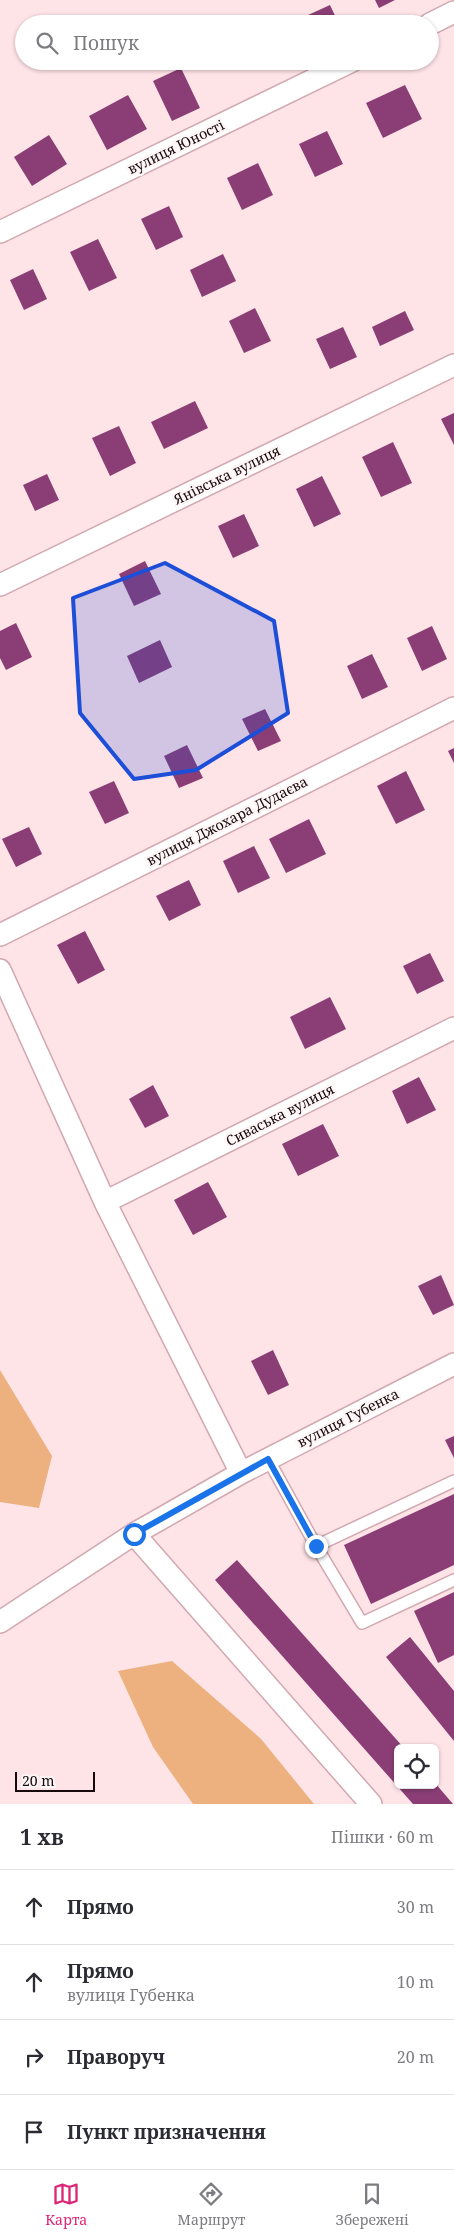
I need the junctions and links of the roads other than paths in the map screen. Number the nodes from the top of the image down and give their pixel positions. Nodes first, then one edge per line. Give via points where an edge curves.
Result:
1 (454, 12) edge
2 (439, 20) edge
3 (333, 70) edge
4 (0, 232) edge
5 (454, 365) edge
6 (0, 585) edge
7 (454, 708) edge
8 (0, 935) edge
9 (0, 970) edge
10 (454, 1028) edge
11 (105, 1202) junction
12 (454, 1364) edge
13 (268, 1459) junction
14 (241, 1473) junction
15 (454, 1481) edge
16 (134, 1534) junction
17 (316, 1546) junction
18 (454, 1580) edge
19 (0, 1622) edge
20 (371, 1804) edge

1 - 2 street
3 - 4 street, вулиця Юності
5 - 6 street, Янівська вулиця
7 - 8 street, вулиця Джохара Дудаєва
9 - 11 street
10 - 11 street, Сиваська вулиця
11 - 14 street
12 - 13 street, вулиця Губенка
13 - 14 street, вулиця Губенка
13 - 17 lane
14 - 16 street, вулиця Губенка
15 - 17 lane
16 - 19 street, вулиця Губенка
16 - 20 street
17 - 18 lane via 362,1623

